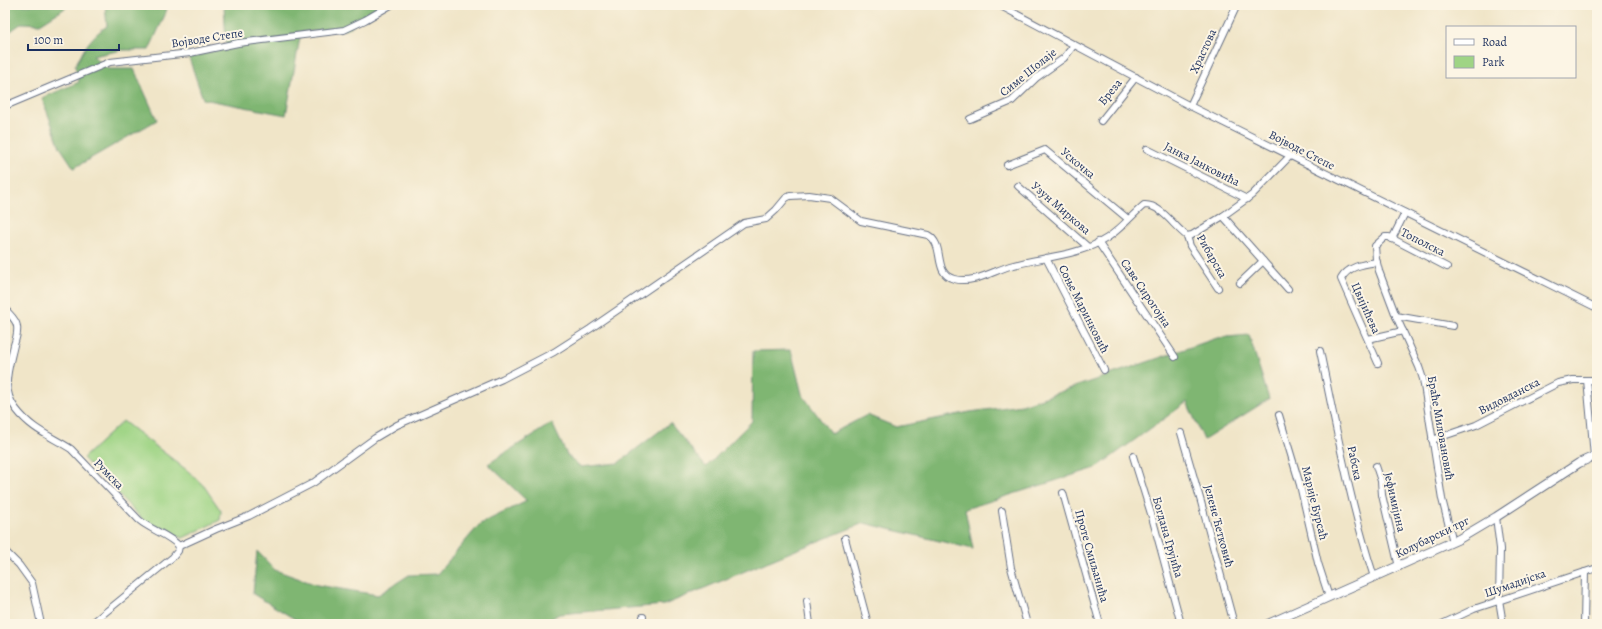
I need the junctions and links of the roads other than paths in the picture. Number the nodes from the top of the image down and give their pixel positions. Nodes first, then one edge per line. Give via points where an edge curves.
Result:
1 (391, 5) edge
2 (999, 5) edge
3 (1237, 5) edge
4 (1074, 46) junction
5 (1136, 77) junction
6 (5, 106) edge
7 (1190, 106) junction
8 (970, 119) dead end
9 (1101, 121) dead end
10 (1147, 149) dead end
11 (1290, 156) junction
12 (1007, 165) dead end
13 (1018, 186) dead end
14 (1247, 199) junction
15 (1405, 213) junction
16 (1223, 216) junction
17 (1128, 219) junction
18 (1187, 236) junction
19 (1391, 238) junction
20 (1098, 242) junction
21 (1088, 247) junction
22 (1046, 258) junction
23 (1263, 261) junction
24 (1377, 262) junction
25 (1447, 267) dead end
26 (1240, 282) dead end
27 (1218, 288) dead end
28 (1288, 289) dead end
29 (1597, 308) edge
30 (5, 309) edge
31 (1396, 316) junction
32 (1453, 326) dead end
33 (1403, 331) junction
34 (1368, 339) junction
35 (1320, 352) dead end
36 (1175, 357) dead end
37 (1378, 363) dead end
38 (1104, 370) dead end
39 (1587, 380) junction
40 (1597, 380) edge
41 (1279, 415) dead end
42 (1181, 433) dead end
43 (1432, 440) junction
44 (1596, 455) edge
45 (1133, 456) dead end
46 (1376, 466) dead end
47 (1063, 493) dead end
48 (1002, 510) dead end
49 (1496, 518) junction
50 (845, 538) dead end
51 (1453, 542) junction
52 (179, 546) junction
53 (5, 551) edge
54 (1399, 567) junction
55 (1597, 568) edge
56 (1585, 572) junction
57 (1374, 577) junction
58 (1329, 597) junction
59 (1499, 600) junction
60 (806, 601) dead end
61 (643, 617) dead end
62 (41, 624) edge
63 (91, 624) edge
64 (643, 624) edge
65 (810, 624) edge
66 (868, 624) edge
67 (1027, 624) edge
68 (1100, 624) edge
69 (1181, 624) edge
70 (1234, 624) edge
71 (1269, 624) edge
72 (1442, 624) edge
73 (1503, 624) edge
74 (1584, 624) edge

1 - 6 street, Војводе Степе via 344,30 110,62
2 - 4 street, Војводе Степе
3 - 7 street, Храстова
4 - 5 street, Војводе Степе
4 - 8 street, Симе Шолаје via 1064,58 1036,78 1012,101
5 - 7 street, Војводе Степе
5 - 9 street, Бреза
7 - 11 street, Војводе Степе
10 - 14 street, Јанка Јанковића
11 - 14 street
11 - 15 street, Војводе Степе
12 - 17 street, Ускочка via 1045,150
13 - 21 street, Узун Миркова
14 - 16 street
15 - 19 street
15 - 29 street, Војводе Степе
16 - 18 street via 1195,234
16 - 23 street
17 - 18 street via 1144,205 1148,205 1160,211
17 - 20 street
18 - 27 street, Рибарска via 1190,246
19 - 24 street, Браће Миловановић via 1385,237 1376,246
19 - 25 street, Тополска
20 - 21 street
20 - 36 street, Саве Сирогојна
21 - 22 street
22 - 38 street, Соње Маринковић
22 - 52 street via 976,278 955,279 944,273 941,268 934,238 861,221 830,198 790,196 766,218 744,223 554,352 502,379 397,426 375,438 314,483 249,516
23 - 26 street
23 - 28 street
24 - 31 street, Браће Миловановић
24 - 34 street, Цвијићева via 1362,264 1348,271 1341,279
30 - 52 street, Румска via 17,326 6,386 16,409 42,434 58,440 71,449 148,528
31 - 32 street
31 - 33 street, Браће Миловановић
33 - 34 street
33 - 43 street, Браће Миловановић via 1423,379
34 - 37 street, Цвијићева
35 - 57 street, Рабска via 1348,485
39 - 40 street, Видовданска
39 - 43 street, Видовданска via 1558,383 1476,425
39 - 44 street
41 - 58 street, Марије Бурсаћ
42 - 70 street, Јелене Ћетковић
43 - 51 street, Браће Миловановић via 1442,499
44 - 49 street, Колубарски трг
45 - 69 street, Богдана Грујића
46 - 54 street, Јефимијина
47 - 68 street, Проте Смиљанића
48 - 67 street via 1011,568
49 - 51 street, Колубарски трг
49 - 59 street via 1500,549
50 - 66 street
51 - 54 street, Колубарски трг
52 - 63 street via 173,557
53 - 62 street via 19,564 32,583
54 - 57 street, Колубарски трг
55 - 56 street, Шумадијска
56 - 59 street, Шумадијска
56 - 74 street
57 - 58 street, Колубарски трг
58 - 71 street, Колубарски трг
59 - 72 street, Шумадијска
59 - 73 street
60 - 65 street
61 - 64 street

